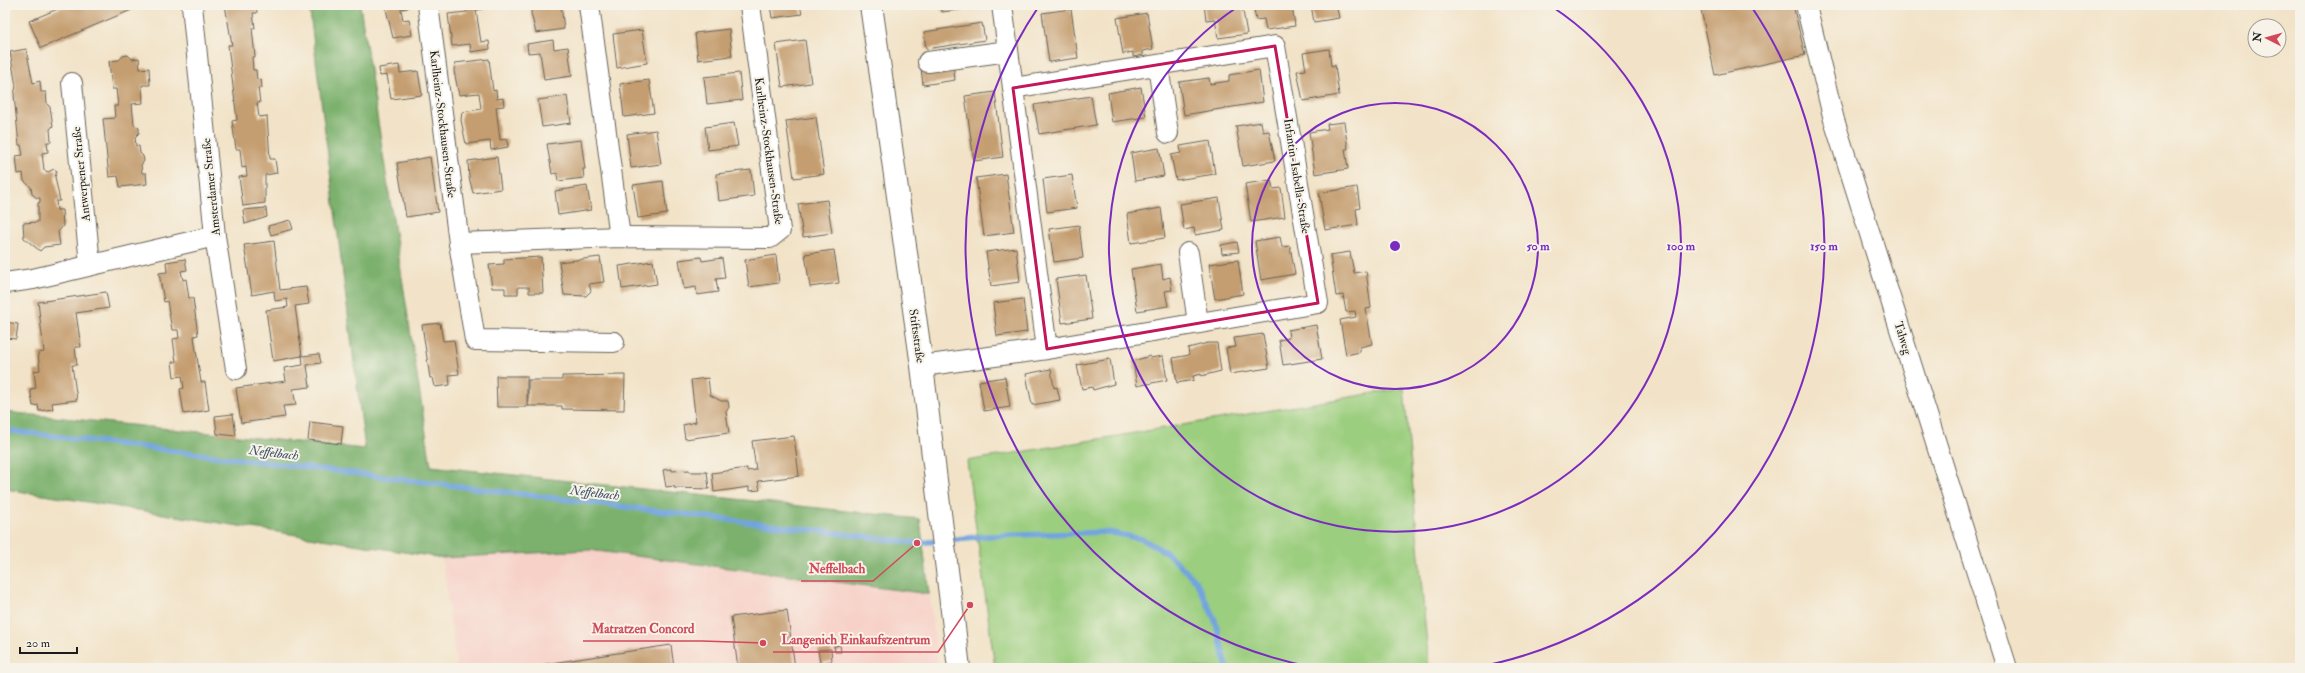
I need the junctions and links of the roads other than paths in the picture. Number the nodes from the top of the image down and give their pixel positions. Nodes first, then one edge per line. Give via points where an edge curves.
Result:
1 (192, 5) edge
2 (428, 5) edge
3 (589, 5) edge
4 (750, 5) edge
5 (870, 5) edge
6 (1002, 5) edge
7 (1806, 5) edge
8 (1008, 51) junction
9 (928, 62) dead end
10 (1158, 66) junction
11 (72, 84) dead end
12 (1013, 88) junction
13 (1168, 133) dead end
14 (215, 236) junction
15 (620, 237) junction
16 (459, 243) junction
17 (1188, 253) dead end
18 (90, 264) junction
19 (5, 283) edge
20 (1198, 322) junction
21 (614, 342) dead end
22 (1047, 349) junction
23 (922, 366) junction
24 (236, 369) dead end
25 (960, 668) edge
26 (2007, 668) edge

1 - 14 street, Amsterdamer Straße
2 - 16 street, Karlheinz-Stockhausen-Straße
3 - 15 street
4 - 15 street, Karlheinz-Stockhausen-Straße via 780,230 770,238
5 - 23 street, Stiftsstraße
6 - 8 street
7 - 26 street, Talweg via 1834,120
8 - 9 street
8 - 12 street
10 - 12 street, Infantin-Isabella-Straße
10 - 13 street
10 - 20 street, Infantin-Isabella-Straße via 1275,46 1318,303
11 - 18 street, Antwerpener Straße
12 - 22 street
14 - 18 street
14 - 24 street, Amsterdamer Straße
15 - 16 street, Karlheinz-Stockhausen-Straße
16 - 21 street, Karlheinz-Stockhausen-Straße via 475,340
17 - 20 street
18 - 19 street via 33,279
20 - 22 street, Infantin-Isabella-Straße
22 - 23 street, Infantin-Isabella-Straße
23 - 25 street, Stiftsstraße

